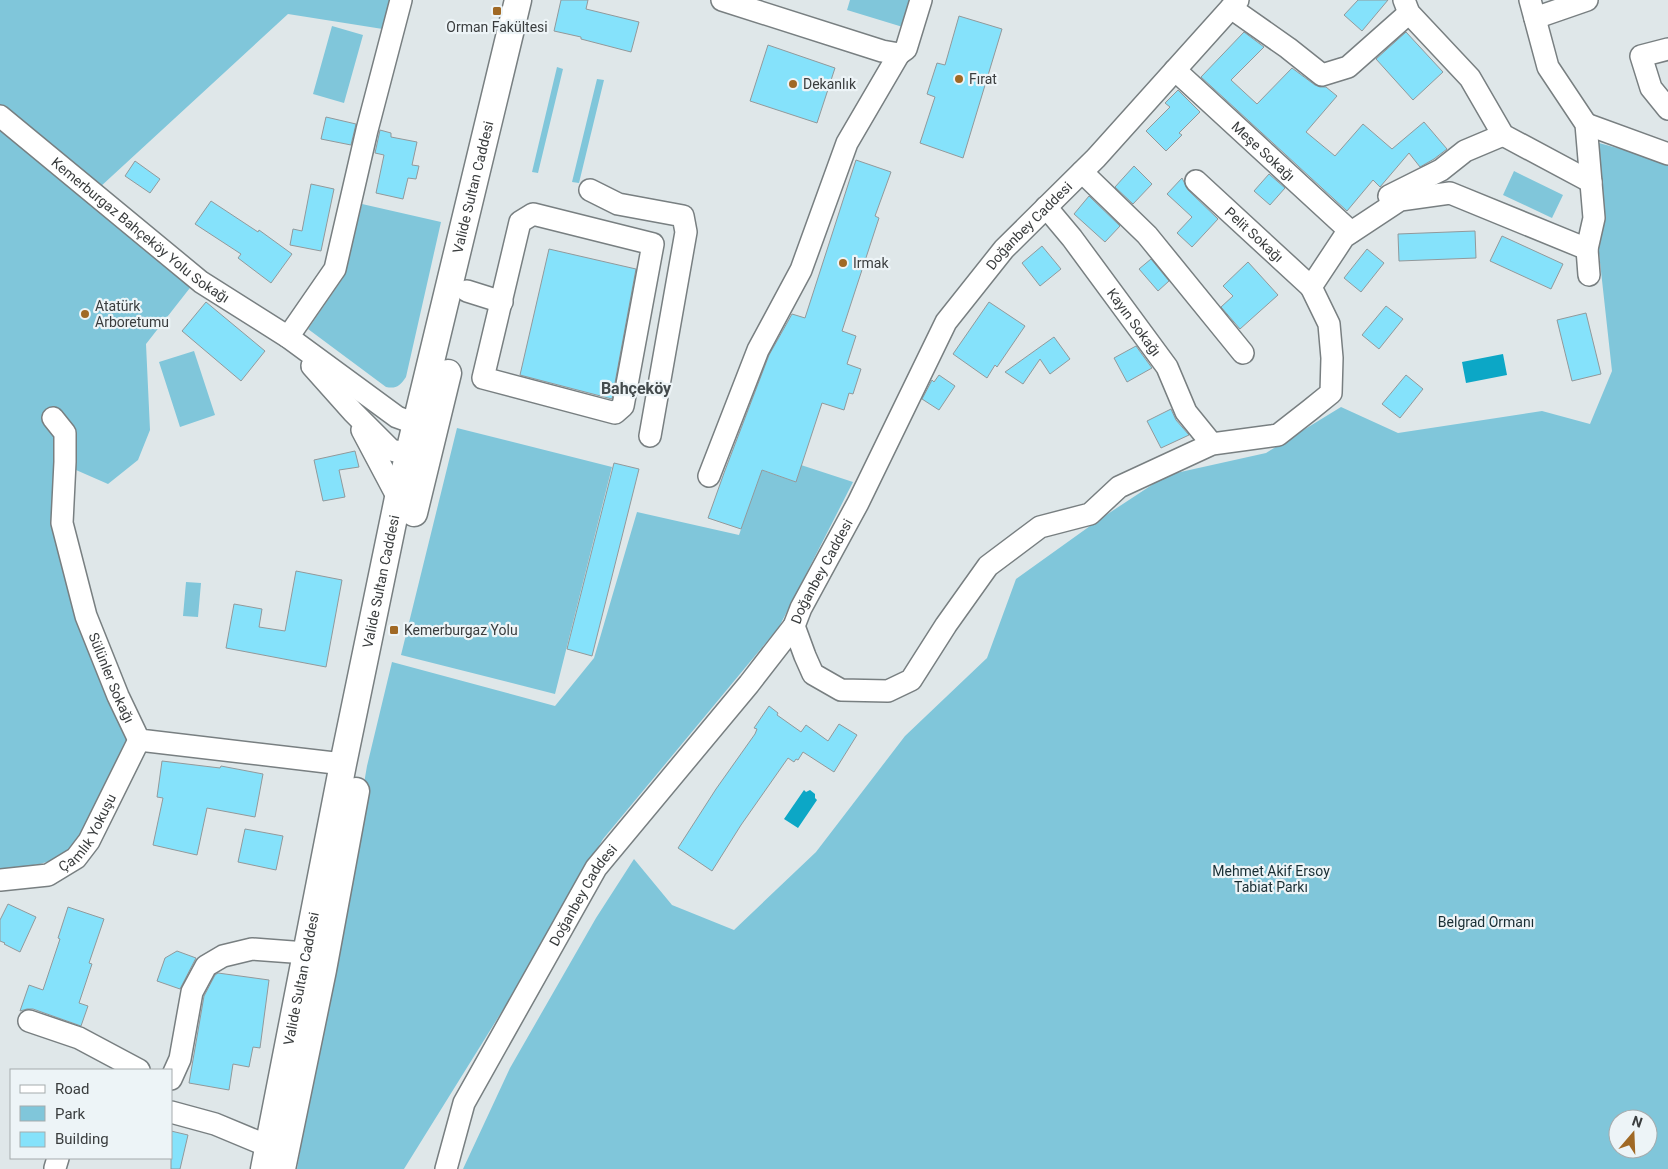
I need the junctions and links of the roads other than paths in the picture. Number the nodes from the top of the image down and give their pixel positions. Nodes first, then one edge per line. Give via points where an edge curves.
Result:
1 (401, 0) edge
2 (518, 0) edge
3 (534, 0) edge
4 (722, 0) edge
5 (921, 0) edge
6 (1587, 0) edge
7 (1234, 4) edge
8 (1406, 7) edge
9 (1533, 9) edge
10 (1668, 48) edge
11 (899, 54) junction
12 (1175, 70) junction
13 (1668, 109) edge
14 (0, 116) edge
15 (1586, 124) junction
16 (1503, 135) junction
17 (1668, 154) edge
18 (1082, 172) junction
19 (1196, 181) dead end
20 (1591, 182) junction
21 (590, 190) dead end
22 (1046, 207) junction
23 (1347, 229) junction
24 (1587, 249) junction
25 (1589, 275) dead end
26 (1312, 287) junction
27 (467, 291) junction
28 (502, 302) junction
29 (288, 337) junction
30 (1243, 353) dead end
31 (353, 412) junction
32 (54, 418) dead end
33 (417, 422) junction
34 (650, 436) dead end
35 (1212, 444) junction
36 (419, 451) junction
37 (709, 476) dead end
38 (398, 498) junction
39 (794, 626) junction
40 (139, 740) junction
41 (343, 764) junction
42 (0, 880) edge
43 (306, 953) junction
44 (29, 1021) dead end
45 (137, 1069) edge
46 (172, 1077) edge
47 (172, 1112) edge
48 (266, 1157) edge
49 (282, 1169) edge
50 (446, 1169) edge

1 - 29 street via 335,269
2 - 33 main road, Valide Sultan Caddesi
3 - 27 main road, Valide Sultan Caddesi
4 - 11 street
5 - 11 street via 906,48
6 - 9 street
7 - 8 street via 1322,75 1348,67
7 - 12 street, Doğanbey Caddesi
8 - 16 street via 1470,78
9 - 15 street via 1548,67
10 - 13 street via 1641,56 1651,88
11 - 37 street via 847,143 801,270 758,350
12 - 18 street, Doğanbey Caddesi
12 - 23 street, Meşe Sokağı
14 - 29 street, Kemerburgaz Bahçeköy Yolu Sokağı via 201,282
15 - 17 street
15 - 20 street
16 - 20 street
16 - 23 street via 1465,151 1441,170 1391,195
18 - 22 street, Doğanbey Caddesi
18 - 30 street via 1147,235
19 - 26 street, Pelit Sokağı
20 - 24 street via 1594,218
21 - 34 street via 618,204 683,216 686,232
22 - 35 street, Kayın Sokağı via 1167,367 1186,412
22 - 39 street, Doğanbey Caddesi via 1004,249 946,322
23 - 24 street via 1400,200 1450,193
23 - 26 street
24 - 25 street
26 - 35 street via 1329,324 1331,392 1278,435
27 - 28 street
27 - 36 main road, Valide Sultan Caddesi
28 - 28 street via 520,222 533,214 653,244 623,406 615,413 483,378
29 - 31 street
29 - 33 street via 397,417
31 - 36 street via 391,450
31 - 38 street
32 - 40 street, Sülünler Sokağı via 65,434 62,523 86,616
33 - 36 main road, Valide Sultan Caddesi
35 - 39 street via 1119,487 1090,514 1040,527 988,566 911,680 888,691 840,690 813,674
36 - 38 main road, Valide Sultan Caddesi
36 - 49 main road, Valide Sultan Caddesi via 323,970
38 - 41 main road, Valide Sultan Caddesi
39 - 50 street, Doğanbey Caddesi via 596,868 464,1103
40 - 41 street, Sülünler Sokağı
40 - 42 street, Çamlık Yokuşu via 89,841 76,858 48,874
41 - 43 main road, Valide Sultan Caddesi
43 - 46 street via 252,949 223,956 206,966 192,992 180,1059
43 - 48 main road, Valide Sultan Caddesi
44 - 45 street via 79,1038
47 - 48 street via 215,1124

